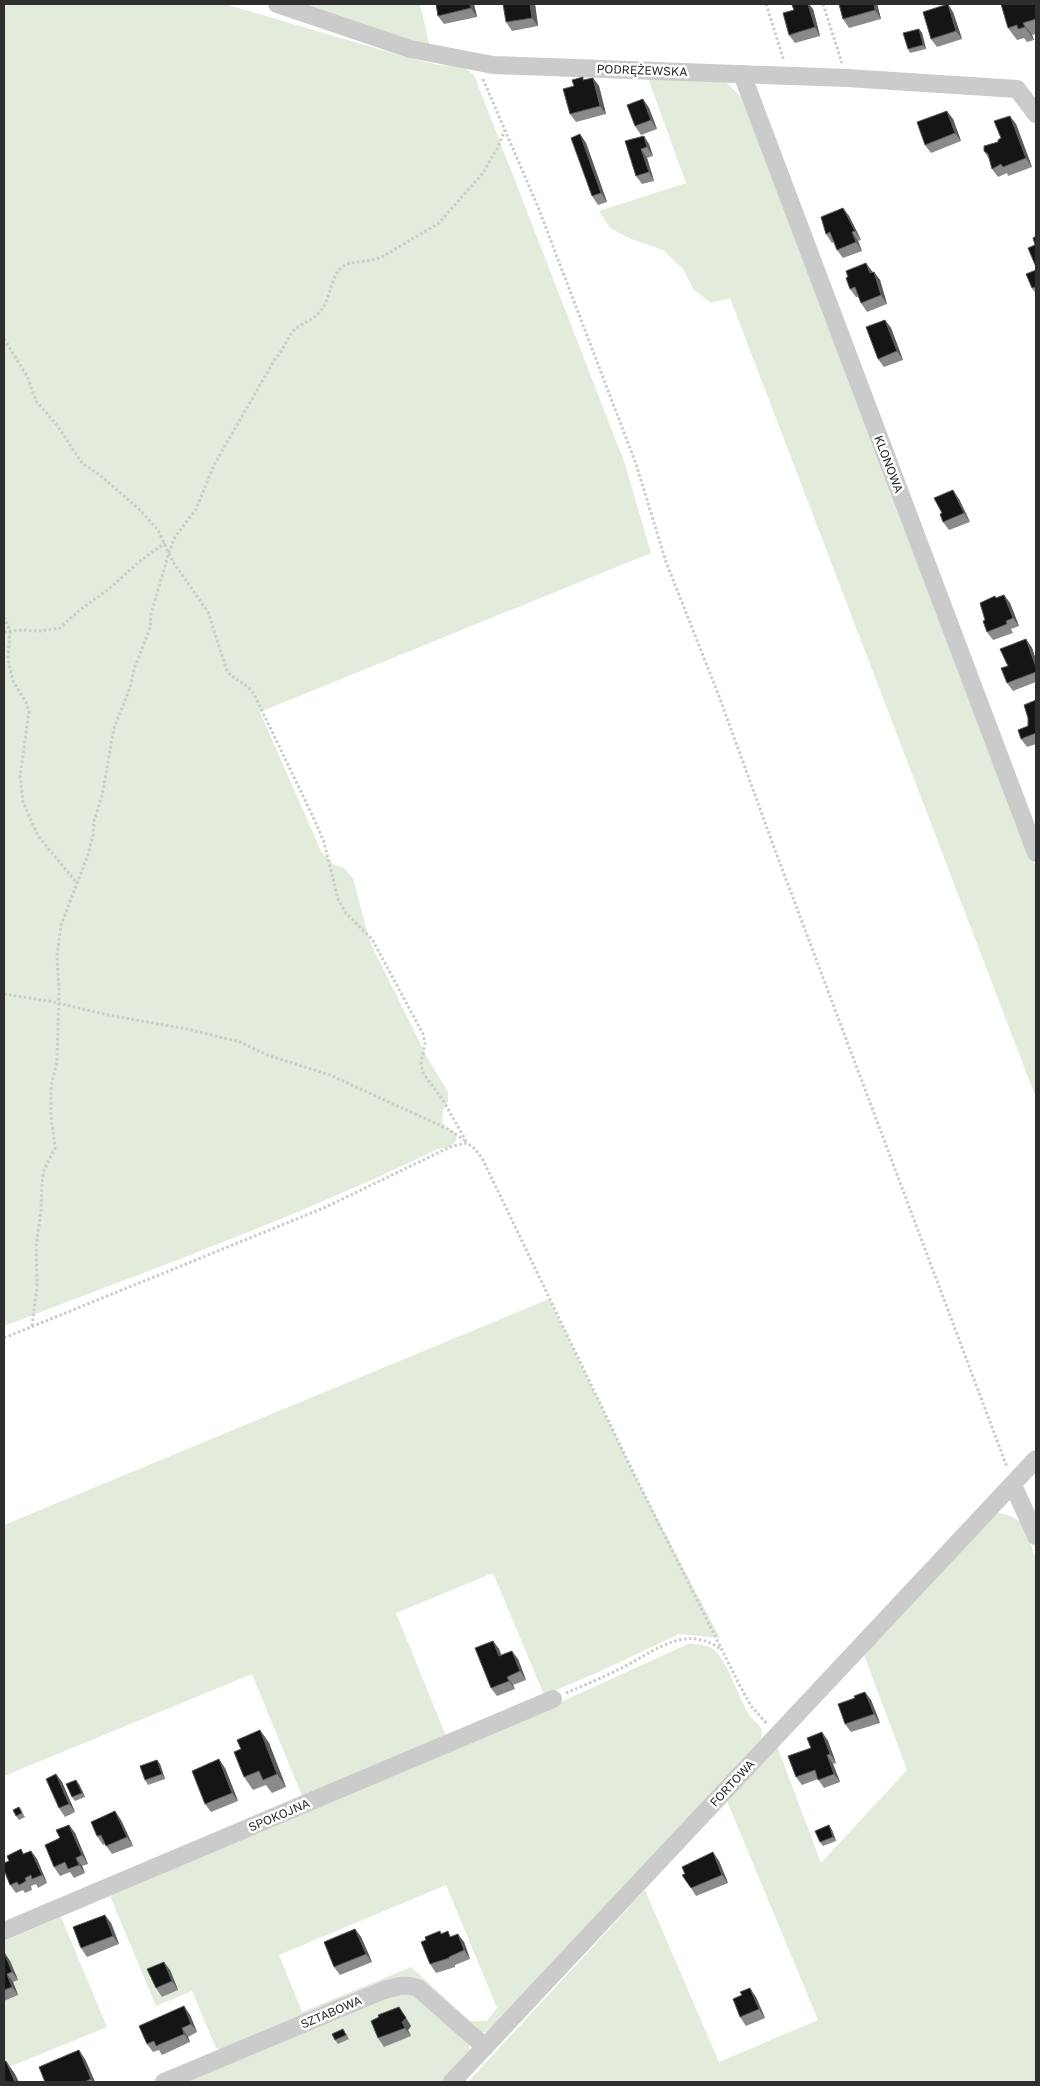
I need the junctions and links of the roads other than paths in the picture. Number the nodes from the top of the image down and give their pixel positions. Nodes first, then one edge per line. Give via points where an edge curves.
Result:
1 (276, 4) edge
2 (742, 74) junction
3 (1036, 114) edge
4 (1036, 853) edge
5 (1036, 1459) edge
6 (1013, 1485) junction
7 (1036, 1536) edge
8 (553, 1699) road end
9 (4, 1931) edge
10 (485, 2047) junction
11 (164, 2082) edge
12 (452, 2082) edge

1 - 2 street, PODRĘŻEWSKA via 410,49 493,65
2 - 3 street, PODRĘŻEWSKA via 1017,89
2 - 4 street, KLONOWA
5 - 6 street, FORTOWA
6 - 7 street
6 - 10 street, FORTOWA
8 - 9 street, SPOKOJNA
10 - 11 street, SZTABOWA via 418,1988 396,1986
10 - 12 street, FORTOWA

